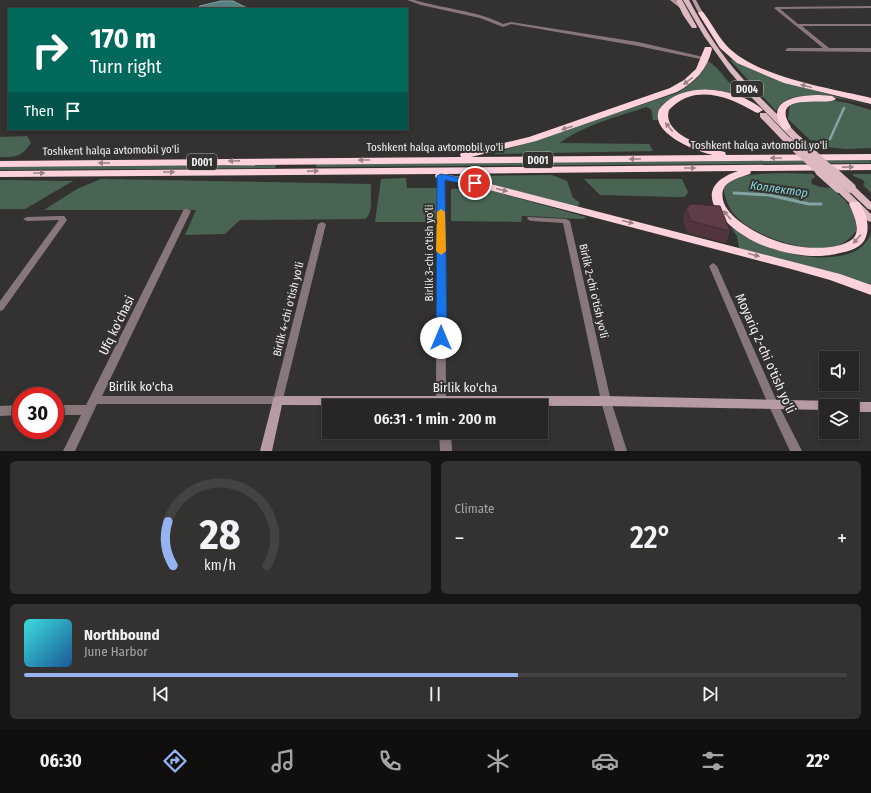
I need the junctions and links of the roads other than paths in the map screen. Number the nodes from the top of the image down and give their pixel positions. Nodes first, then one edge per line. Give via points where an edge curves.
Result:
1 (409, 0) edge
2 (672, 0) edge
3 (679, 0) edge
4 (686, 0) edge
5 (694, 0) edge
6 (682, 7) junction
7 (871, 7) edge
8 (698, 16) junction
9 (871, 25) edge
10 (797, 26) junction
11 (709, 50) junction
12 (788, 50) dead end
13 (828, 50) junction
14 (871, 50) edge
15 (871, 101) edge
16 (871, 108) edge
17 (758, 110) junction
18 (786, 127) junction
19 (871, 157) edge
20 (756, 158) junction
21 (403, 160) junction
22 (294, 161) junction
23 (0, 164) edge
24 (871, 167) edge
25 (767, 168) junction
26 (395, 170) junction
27 (290, 172) junction
28 (0, 174) edge
29 (441, 176) junction
30 (855, 204) junction
31 (871, 207) edge
32 (187, 211) dead end
33 (27, 219) dead end
34 (531, 219) dead end
35 (871, 219) edge
36 (322, 224) dead end
37 (713, 266) dead end
38 (871, 290) edge
39 (0, 308) edge
40 (444, 399) edge
41 (93, 400) junction
42 (278, 400) junction
43 (322, 401) edge
44 (548, 402) edge
45 (606, 402) junction
46 (773, 404) junction
47 (819, 405) edge
48 (859, 407) edge
49 (871, 407) edge
50 (0, 410) edge
51 (12, 410) edge
52 (64, 410) edge
53 (88, 410) junction
54 (445, 439) edge
55 (69, 451) edge
56 (266, 451) edge
57 (446, 451) edge
58 (620, 451) edge
59 (796, 451) edge

1 - 11 street via 490,18 503,26 511,23 638,44
2 - 6 street
3 - 6 main road, D004
4 - 8 main road, D004
5 - 8 street
6 - 11 main road, D004
7 - 10 street via 776,8
8 - 11 main road, D004
15 -> 8 highway via 787,81 740,61 723,46
9 - 10 street
10 - 13 street
11 - 17 main road, D004
11 - 18 main road, D004
11 -> 21 highway via 695,75 678,88 532,139 460,156
12 - 13 street
13 - 14 street
16 - 18 highway via 826,98 797,100 781,111
20 -> 17 highway via 716,153 696,147 674,134 663,116 665,108 675,100 702,92 730,95
17 - 30 main road, D004, bridge
18 - 31 main road, D004, bridge
19 -> 20 highway, Toshkent halqa avtomobil yo'li / D001
20 -> 21 highway, Toshkent halqa avtomobil yo'li / D001
21 -> 22 highway, Toshkent halqa avtomobil yo'li / D001
22 -> 23 highway, Toshkent halqa avtomobil yo'li / D001
22 - 27 highway
25 -> 24 highway, Toshkent halqa avtomobil yo'li / D001
26 -> 25 highway, Toshkent halqa avtomobil yo'li / D001
30 -> 25 highway via 862,218 863,232 856,243 842,249 802,251 756,238 737,226 723,212 717,190 729,177
27 -> 26 highway, Toshkent halqa avtomobil yo'li / D001
26 - 29 highway
28 -> 27 highway, Toshkent halqa avtomobil yo'li / D001
29 -> 38 highway via 793,265
29 - 40 street, Birlik 3-chi o'tish yo'li
30 - 35 main road, D004
32 - 41 street, Ufq ko'chasi
33 - 39 street via 63,220
34 - 45 street, Birlik 2-chi o'tish yo'li via 566,221
36 - 42 street, Birlik 4-chi o'tish yo'li
37 - 46 street, Moyariq 2-chi o'tish yo'li
41 - 42 street, Birlik ko'cha
41 - 53 street, Ufq ko'chasi
42 - 43 street, Birlik ko'cha
42 - 56 street
44 - 45 street, Birlik ko'cha
45 - 46 street, Birlik ko'cha
45 - 58 street
46 - 47 street, Birlik ko'cha
46 - 59 street, Moyariq 2-chi o'tish yo'li
48 - 49 street
50 - 51 street
52 - 53 street
53 - 55 street, Ufq ko'chasi
54 - 57 street

